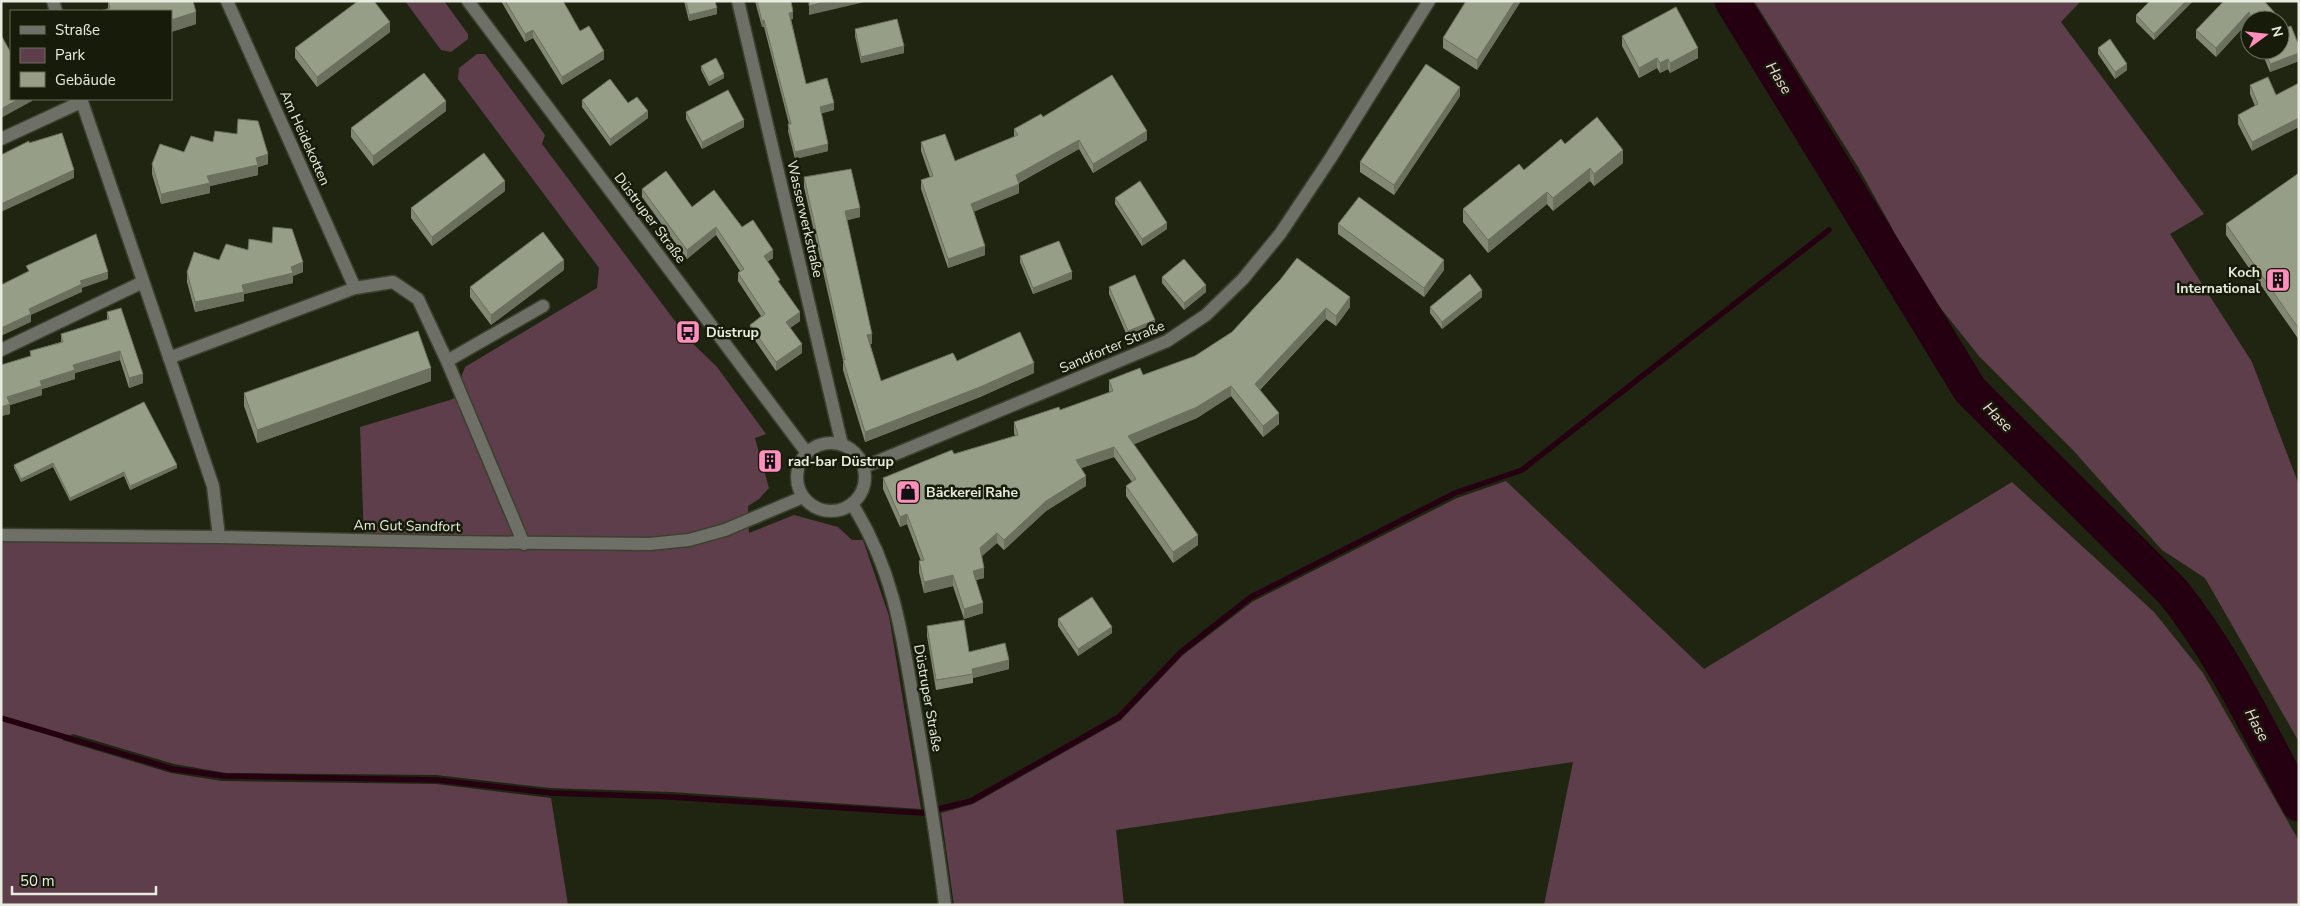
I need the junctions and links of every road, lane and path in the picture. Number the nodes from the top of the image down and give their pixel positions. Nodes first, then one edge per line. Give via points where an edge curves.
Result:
1 (227, 1) edge
2 (468, 1) edge
3 (738, 1) edge
4 (1429, 1) edge
5 (81, 100) edge
6 (1, 139) edge
7 (143, 282) junction
8 (355, 288) junction
9 (543, 306) dead end
10 (1, 350) edge
11 (169, 358) junction
12 (447, 361) junction
13 (842, 445) junction
14 (807, 453) junction
15 (864, 467) junction
16 (803, 497) junction
17 (852, 504) junction
18 (1, 536) edge
19 (219, 537) junction
20 (524, 544) junction
21 (945, 905) edge

1 - 8 street, Am Heidekotten
2 - 14 street, Düstruper Straße
3 - 13 street, Wasserwerkstraße
4 - 15 street, Sandforter Straße via 1280,234 1248,275 1206,314 1168,342
5 - 6 street
5 - 7 street
7 - 10 street
7 - 11 street
8 - 11 street
8 - 12 street via 393,282 418,299
9 - 12 street
11 - 19 street via 213,486
12 - 20 street
13 - 14 street via 823,444
13 - 15 street via 855,454
14 - 16 street via 798,469 797,479
15 - 17 street via 864,488
16 - 17 street via 820,510 842,510
16 - 20 street, Am Gut Sandfort via 725,530 689,540 650,544
17 - 21 street, Düstruper Straße via 875,544 898,612 934,819
18 - 19 street, Am Gut Sandfort
19 - 20 street, Am Gut Sandfort

